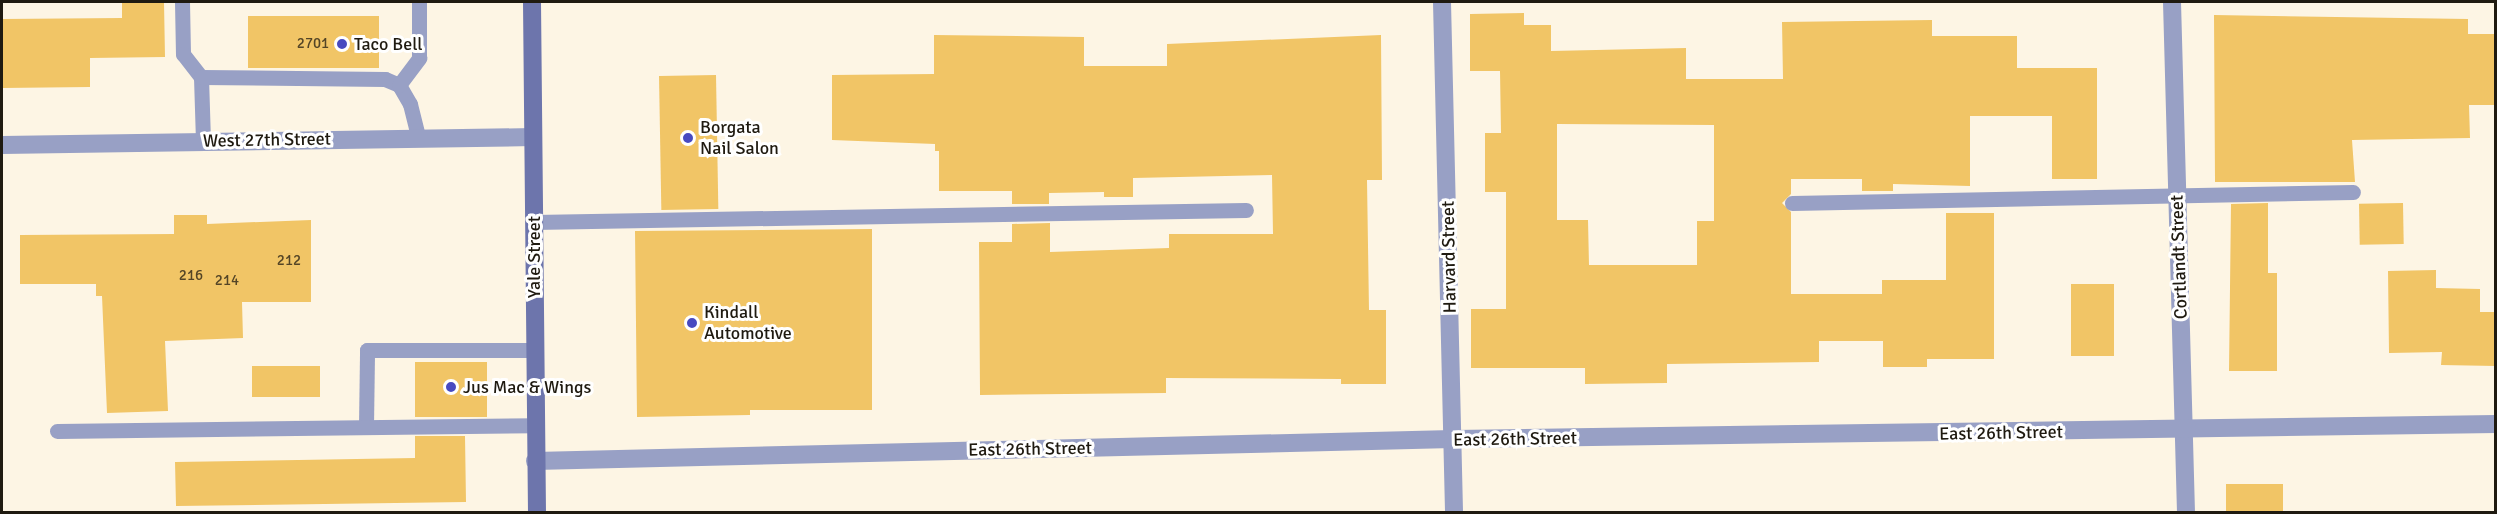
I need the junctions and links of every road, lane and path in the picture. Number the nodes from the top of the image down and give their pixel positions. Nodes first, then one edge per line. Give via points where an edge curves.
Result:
1 (182, 2) edge
2 (419, 2) edge
3 (532, 2) edge
4 (1442, 2) edge
5 (2172, 2) edge
6 (201, 77) junction
7 (399, 85) junction
8 (418, 137) junction
9 (533, 137) junction
10 (203, 142) junction
11 (2, 145) edge
12 (2353, 192) dead end
13 (2178, 196) junction
14 (1792, 203) dead end
15 (1246, 210) dead end
16 (534, 222) junction
17 (534, 350) junction
18 (2496, 424) edge
19 (535, 425) junction
20 (366, 426) junction
21 (2185, 431) junction
22 (57, 432) dead end
23 (1454, 439) junction
24 (536, 461) junction
25 (537, 513) edge
26 (1454, 513) edge
27 (2186, 513) edge

1 - 6 lane via 183,54
2 - 7 lane via 419,58
3 - 9 main road, Yale Street
4 - 23 street, Harvard Street
5 - 13 street, Cortlandt Street
6 - 7 lane via 385,79
6 - 10 lane
7 - 8 lane via 410,104
8 - 9 street, West 27th Street
8 - 10 street, West 27th Street
9 - 16 main road, Yale Street
10 - 11 street, West 27th Street
12 - 13 lane
13 - 14 lane
13 - 21 street, Cortlandt Street
15 - 16 lane
16 - 17 main road, Yale Street
17 - 19 main road, Yale Street
17 - 20 lane via 368,350
18 - 21 street, East 26th Street
19 - 20 lane
19 - 24 main road, Yale Street
20 - 22 lane
21 - 23 street, East 26th Street
21 - 27 street, Cortlandt Street
23 - 24 street, East 26th Street
23 - 26 street, Harvard Street
24 - 25 main road, Yale Street

